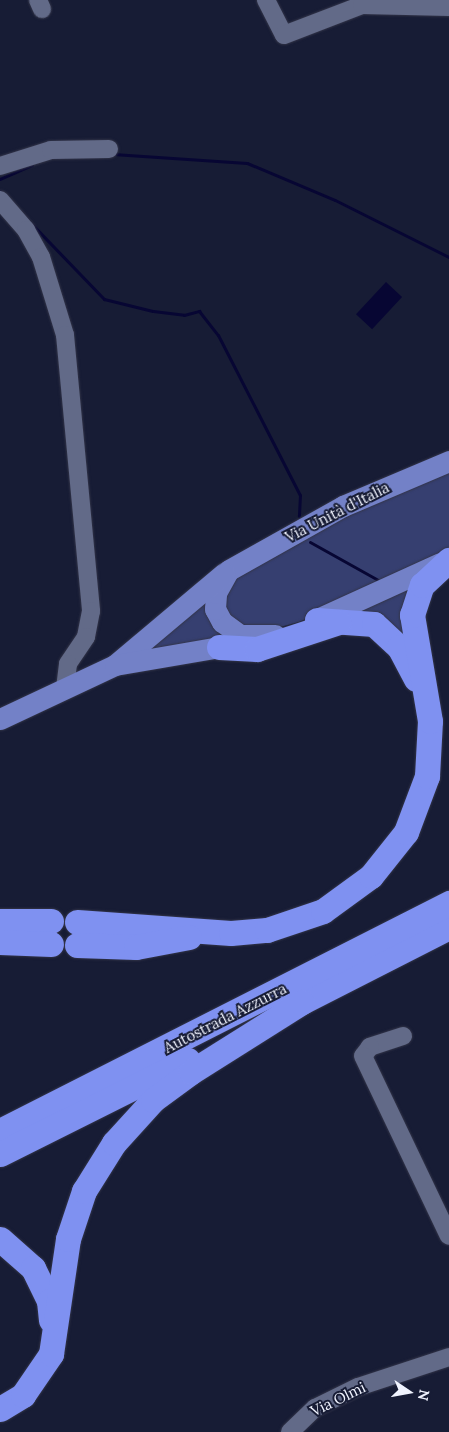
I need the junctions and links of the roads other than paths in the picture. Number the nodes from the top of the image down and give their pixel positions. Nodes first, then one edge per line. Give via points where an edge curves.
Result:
1 (266, 0) edge
2 (449, 8) edge
3 (108, 149) dead end
4 (0, 166) edge
5 (0, 200) edge
6 (449, 461) edge
7 (449, 559) edge
8 (229, 570) junction
9 (449, 571) edge
10 (346, 619) junction
11 (317, 620) junction
12 (258, 638) junction
13 (219, 647) junction
14 (115, 665) junction
15 (65, 688) junction
16 (426, 700) junction
17 (0, 719) edge
18 (449, 903) edge
19 (0, 920) edge
20 (449, 927) edge
21 (77, 933) dead end
22 (0, 942) edge
23 (302, 1002) junction
24 (402, 1036) dead end
25 (119, 1073) junction
26 (0, 1119) edge
27 (0, 1132) edge
28 (0, 1154) edge
29 (449, 1236) edge
30 (0, 1239) edge
31 (449, 1357) edge
32 (0, 1401) edge
33 (0, 1409) edge
34 (290, 1432) edge

1 - 2 street via 284,35 362,5
3 - 4 street via 51,150
5 - 15 street via 26,230 41,258 65,334 91,611 86,637 68,664
6 - 8 main road, Via Unità d'Italia via 343,506
7 - 11 main road, Via Unità d'Italia
7 - 16 highway via 422,585 414,601 412,626
8 - 12 main road via 216,593 218,616 230,630
8 - 14 main road, Via Unità d'Italia
9 - 16 highway via 432,586 423,602 420,627 430,666
10 - 11 highway
10 - 13 highway via 280,644 257,649
10 - 16 highway via 374,624 392,638
11 - 12 main road, Via Unità d'Italia
12 - 13 main road, Via Unità d'Italia
13 - 14 main road, Via Unità d'Italia
14 - 15 main road, Via Unità d'Italia
15 - 17 main road, Via Unità d'Italia
16 - 21 highway via 431,740 427,776 406,832 383,863 356,889 305,919 267,930 212,932 136,947
18 - 25 highway, Autostrada Azzurra
19 - 22 highway via 51,933
20 - 23 highway, Autostrada Azzurra
23 - 28 highway, Autostrada Azzurra
23 - 33 highway via 191,1072 153,1100 114,1143 84,1191 68,1239 51,1354 23,1395
24 - 29 street via 370,1047 362,1056
25 - 26 highway
25 - 27 highway, Autostrada Azzurra
30 - 32 highway via 33,1268 46,1292 51,1318 46,1348 34,1373
31 - 34 street, Via Olmi via 358,1387 315,1408

